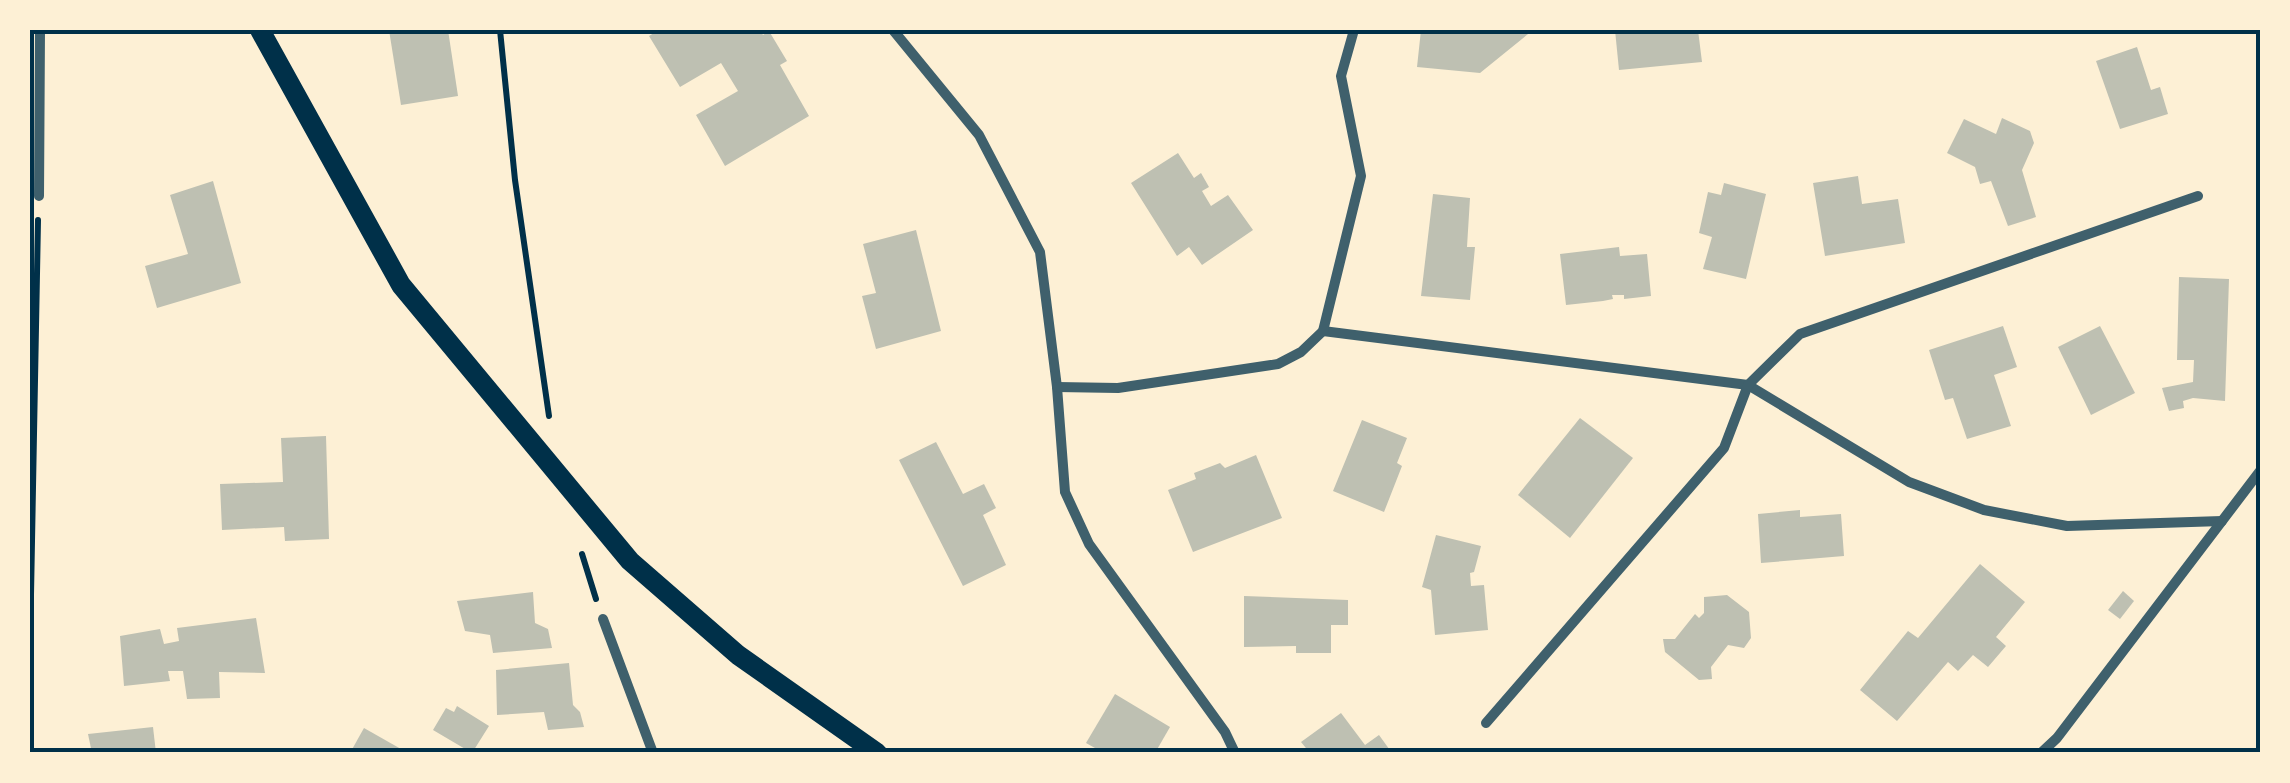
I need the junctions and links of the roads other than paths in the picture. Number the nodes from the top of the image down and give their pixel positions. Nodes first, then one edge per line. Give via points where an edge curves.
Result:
1 (40, 30) edge
2 (260, 30) edge
3 (893, 30) edge
4 (1354, 30) edge
5 (39, 196) road end
6 (2198, 196) dead end
7 (1323, 331) junction
8 (1748, 384) junction
9 (1057, 387) junction
10 (2260, 471) edge
11 (2222, 521) junction
12 (603, 619) road end
13 (1486, 723) dead end
14 (653, 753) edge
15 (877, 753) edge
16 (1235, 753) edge
17 (2040, 753) edge

1 - 5 street
2 - 15 main road via 401,285 630,561 738,655
3 - 9 street via 979,135 1040,252
4 - 7 street via 1341,76 1361,176
6 - 8 street via 1800,334
7 - 8 street
7 - 9 street via 1278,364 1118,388
8 - 11 street via 1909,482 1984,510 2067,526
8 - 13 street via 1724,448
9 - 16 street via 1066,492 1089,544
10 - 11 street
11 - 17 street
12 - 14 street

